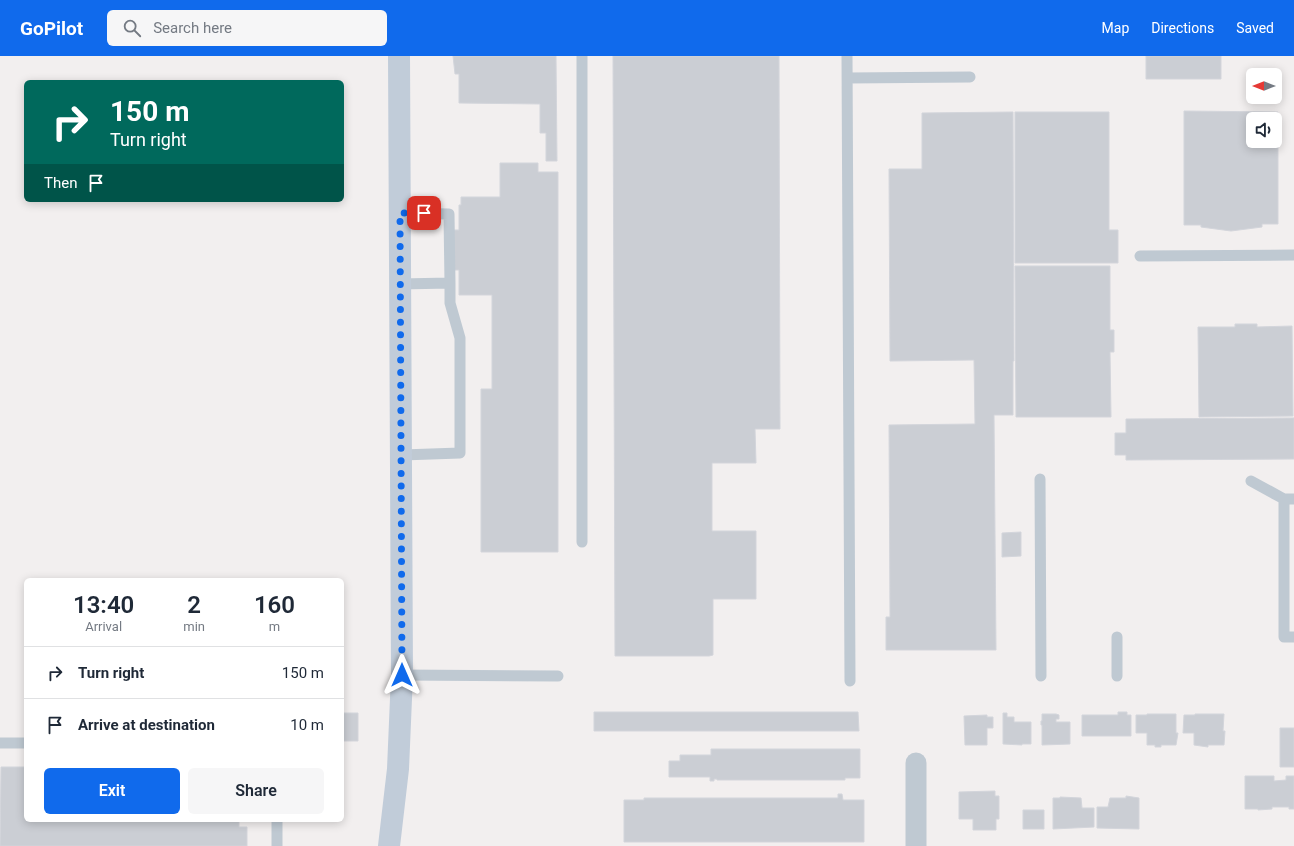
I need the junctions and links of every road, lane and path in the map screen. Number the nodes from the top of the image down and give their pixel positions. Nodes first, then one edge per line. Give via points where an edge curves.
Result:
1 (399, 56) edge
2 (582, 56) edge
3 (847, 56) edge
4 (970, 77) dead end
5 (848, 78) junction
6 (400, 213) junction
7 (1294, 255) edge
8 (1140, 256) dead end
9 (450, 283) junction
10 (400, 284) junction
11 (402, 455) junction
12 (1040, 479) dead end
13 (1252, 481) dead end
14 (1289, 499) edge
15 (582, 542) dead end
16 (1117, 637) dead end
17 (1289, 637) edge
18 (402, 675) junction
19 (558, 676) dead end
20 (1041, 676) dead end
21 (1117, 676) dead end
22 (850, 681) dead end
23 (0, 743) edge
24 (24, 743) edge
25 (916, 763) dead end
26 (277, 822) edge
27 (277, 846) edge
28 (389, 846) edge
29 (916, 846) edge

1 - 6 main road
2 - 15 lane
3 - 5 lane
4 - 5 lane
5 - 22 lane
6 - 9 lane via 449,214
6 - 10 main road
7 - 8 lane
9 - 10 lane
9 - 11 lane via 450,303 460,338 460,453
10 - 11 main road
11 - 18 main road
12 - 20 lane
13 - 14 lane
14 - 17 lane
16 - 21 lane
18 - 19 lane
18 - 28 main road via 398,769
23 - 24 lane
25 - 29 street
26 - 27 lane

